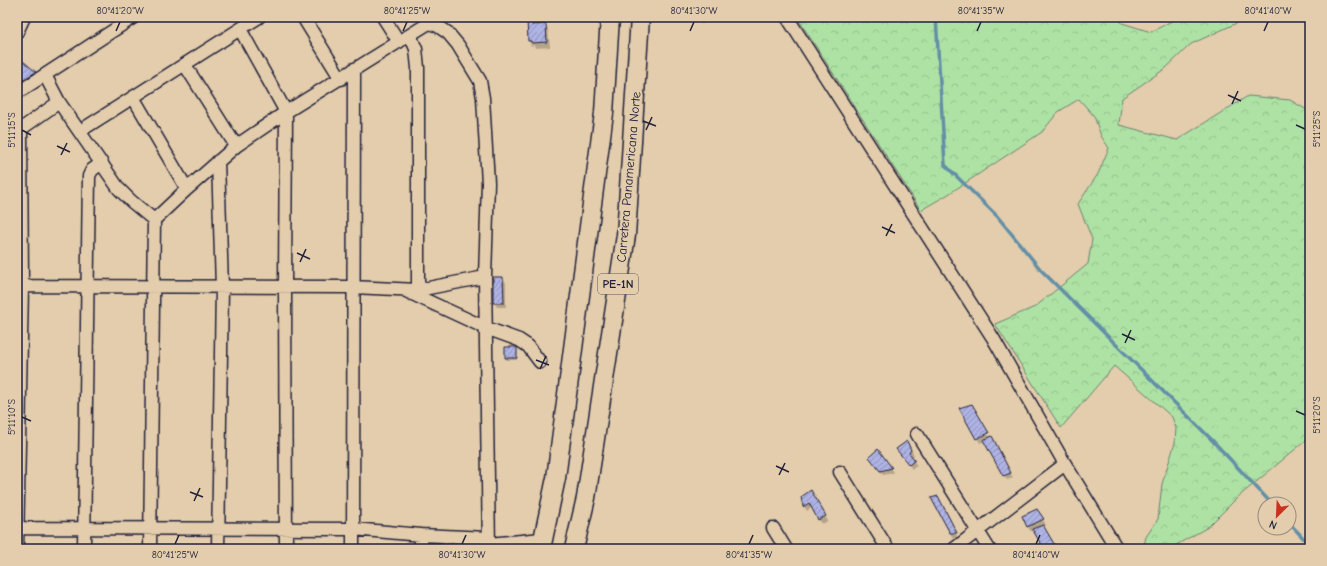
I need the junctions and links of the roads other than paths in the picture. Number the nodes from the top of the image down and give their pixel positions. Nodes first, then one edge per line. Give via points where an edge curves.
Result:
1 (24, 17) edge
2 (134, 17) edge
3 (259, 17) edge
4 (303, 17) edge
5 (383, 17) edge
6 (610, 17) edge
7 (640, 17) edge
8 (787, 17) edge
9 (240, 29) junction
10 (17, 32) edge
11 (410, 35) junction
12 (399, 42) junction
13 (185, 65) junction
14 (354, 69) junction
15 (45, 75) junction
16 (341, 79) junction
17 (17, 93) edge
18 (133, 97) junction
19 (59, 102) junction
20 (286, 112) junction
21 (80, 131) junction
22 (236, 146) junction
23 (218, 161) junction
24 (102, 163) junction
25 (187, 188) junction
26 (154, 220) junction
27 (485, 277) junction
28 (20, 286) edge
29 (88, 286) junction
30 (154, 286) junction
31 (222, 287) junction
32 (285, 287) junction
33 (352, 287) junction
34 (401, 289) junction
35 (418, 290) junction
36 (486, 328) junction
37 (540, 362) dead end
38 (917, 434) dead end
39 (1065, 464) junction
40 (840, 472) dead end
41 (17, 528) edge
42 (83, 528) junction
43 (150, 528) junction
44 (773, 528) dead end
45 (218, 529) junction
46 (286, 529) junction
47 (353, 529) junction
48 (978, 531) junction
49 (421, 535) junction
50 (489, 545) edge
51 (542, 546) edge
52 (17, 549) edge
53 (84, 549) edge
54 (150, 549) edge
55 (218, 549) edge
56 (286, 549) edge
57 (352, 549) edge
58 (421, 549) edge
59 (574, 549) edge
60 (786, 549) edge
61 (888, 549) edge
62 (954, 549) edge
63 (989, 549) edge
64 (1117, 549) edge

1 - 10 street
2 - 15 street
3 - 9 street
4 - 16 street
5 - 12 street
6 - 51 highway, PE-1N via 602,129 556,478
7 - 59 highway, Carretera Panamericana Norte / PE-1N via 626,235 586,498
8 - 39 street via 993,338
9 - 13 street
9 - 20 street
11 - 12 street
11 - 27 street via 429,23 438,26 458,45 480,81 488,183
11 - 35 street via 416,49 418,68
12 - 14 street
13 - 18 street
13 - 22 street
14 - 16 street
14 - 33 street
15 - 17 street
15 - 19 street
16 - 20 street
18 - 21 street
18 - 25 street
19 - 21 street
19 - 28 street via 21,129
20 - 22 street
20 - 32 street
21 - 24 street
22 - 23 street
23 - 25 street
23 - 31 street
24 - 26 street via 119,189
24 - 29 street via 92,170 89,176
25 - 26 street
26 - 30 street
27 - 35 street
27 - 36 street
28 - 29 street
28 - 41 street
29 - 30 street
29 - 42 street
30 - 31 street
30 - 43 street
31 - 32 street
31 - 45 street
32 - 33 street
32 - 46 street
33 - 34 street
33 - 47 street
34 - 35 street
34 - 36 street
36 - 37 street via 519,340 528,346
36 - 50 street
38 - 48 street
39 - 48 street
39 - 64 street
40 - 61 street
41 - 42 street
41 - 52 street
42 - 43 street
42 - 53 street
43 - 45 street
43 - 54 street
44 - 60 street
45 - 46 street
45 - 55 street
46 - 47 street
46 - 56 street
47 - 49 street
47 - 57 street
48 - 62 street
48 - 63 street
49 - 50 street
49 - 58 street
50 - 51 highway

